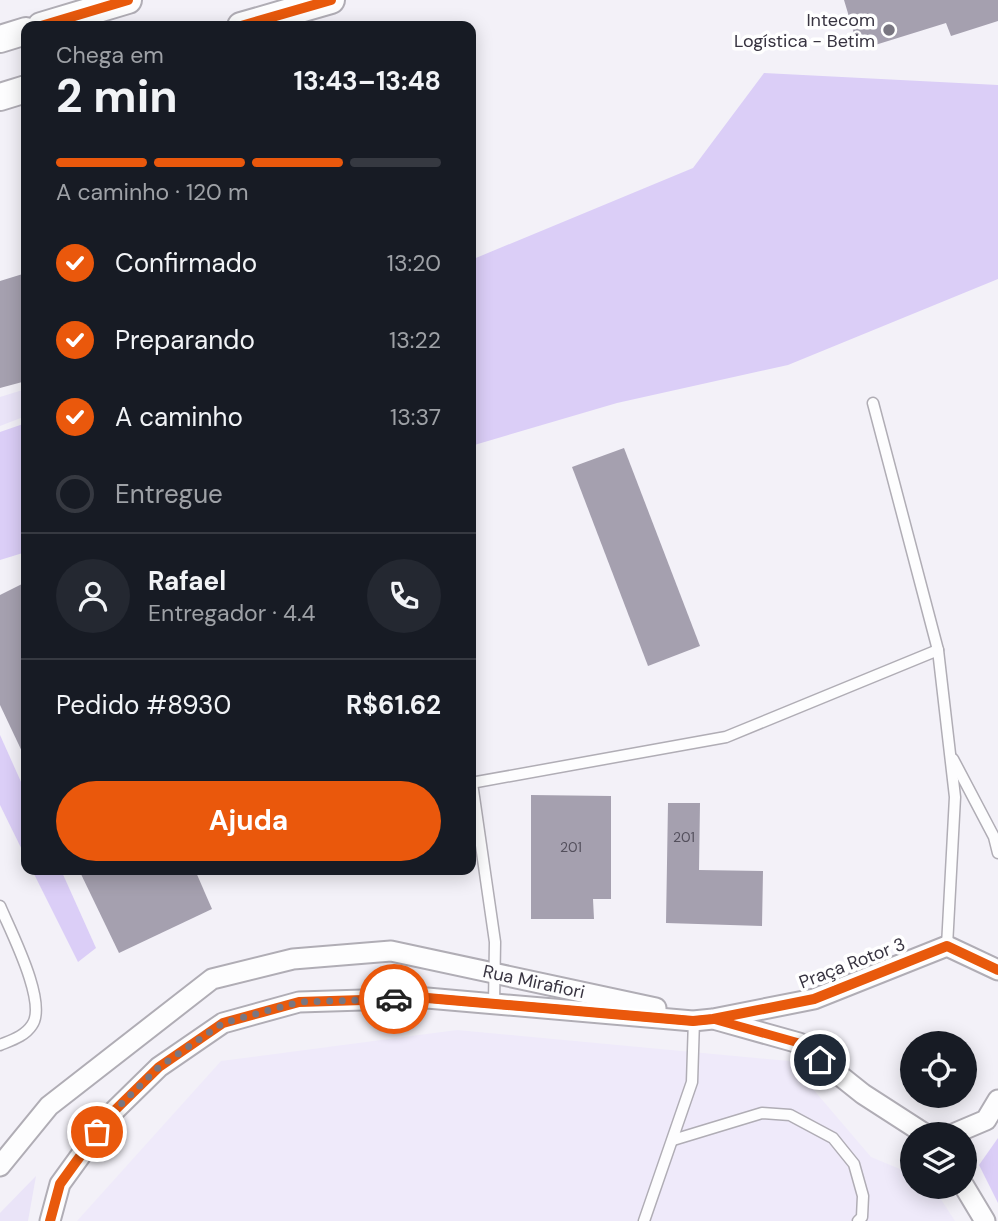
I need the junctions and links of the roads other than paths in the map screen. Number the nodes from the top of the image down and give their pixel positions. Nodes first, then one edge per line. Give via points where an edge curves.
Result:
1 (128, 0) edge
2 (331, 0) edge
3 (58, 21) edge
4 (259, 21) edge
5 (21, 33) edge
6 (0, 39) edge
7 (21, 91) edge
8 (0, 97) edge
9 (873, 403) dead end
10 (938, 650) junction
11 (949, 751) junction
12 (476, 782) edge
13 (476, 816) edge
14 (998, 853) edge
15 (0, 906) edge
16 (947, 946) junction
17 (998, 970) edge
18 (495, 973) junction
19 (494, 1004) junction
20 (700, 1019) junction
21 (0, 1045) edge
22 (998, 1100) edge
23 (906, 1122) edge
24 (977, 1124) edge
25 (673, 1140) junction
26 (0, 1166) edge
27 (972, 1199) edge
28 (50, 1221) edge
29 (644, 1221) edge
30 (858, 1221) edge
31 (985, 1221) edge

1 - 3 street
2 - 4 street
5 - 6 street
7 - 8 street
9 - 10 lane
10 - 11 lane
10 - 12 lane via 726,737
11 - 14 lane
11 - 16 lane via 954,797
13 - 18 lane via 495,942
15 - 21 lane via 28,973 38,1011 23,1035
16 - 17 street
16 - 20 street, Praça Rotor 3 via 814,999
18 - 19 lane
18 - 20 street, Rua Mirafiori
18 - 26 street, Rua Mirafiori via 391,951 293,959 212,979 49,1106
19 - 20 street, Rua Mirafiori
19 - 28 street, Rua Mirafiori via 427,998 299,1002 223,1023 159,1067 110,1115 60,1184
20 - 23 street via 799,1043
20 - 25 lane via 692,1082
22 - 24 street via 986,1120
25 - 29 lane
25 - 30 lane via 762,1112 790,1115 833,1138 854,1164 863,1196
27 - 31 street

